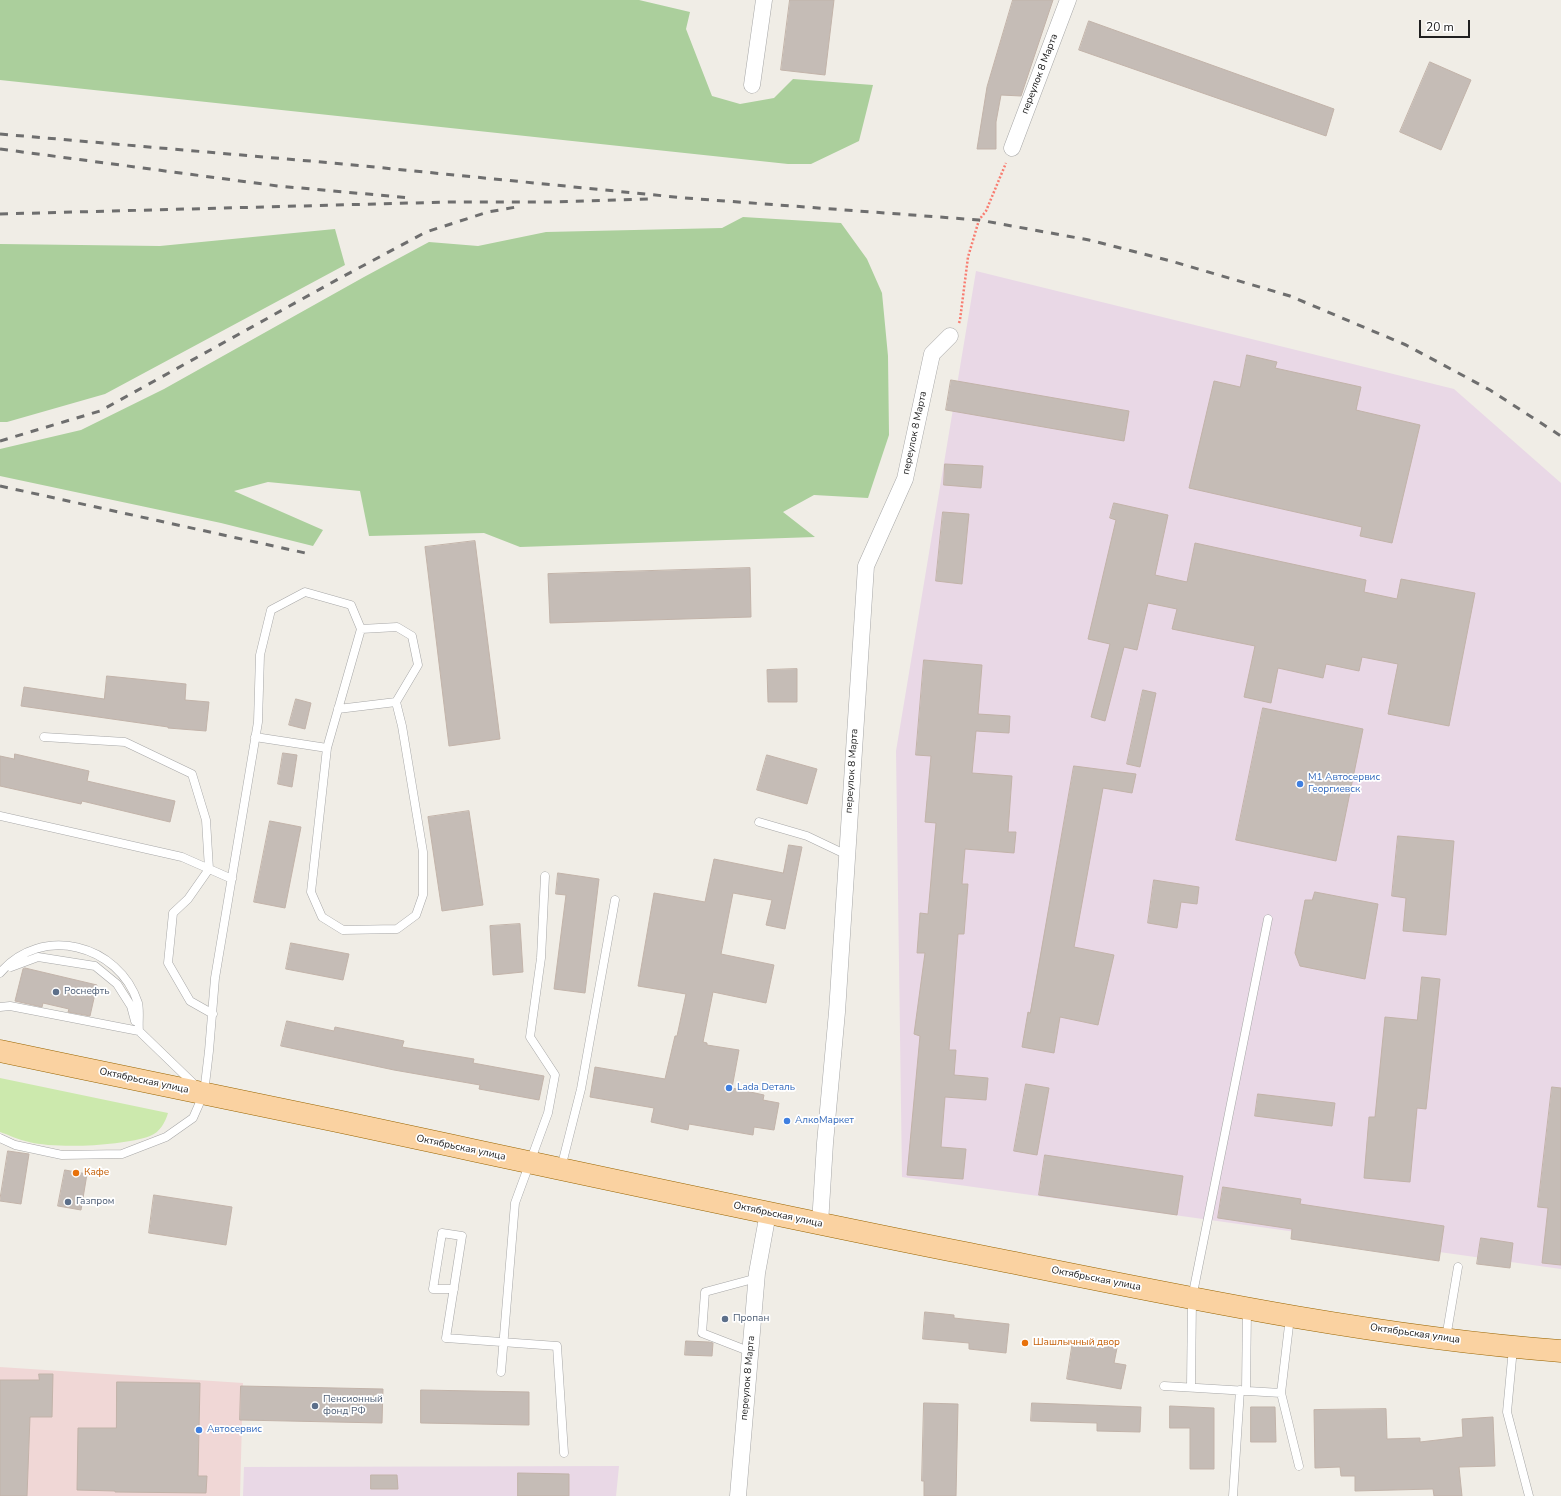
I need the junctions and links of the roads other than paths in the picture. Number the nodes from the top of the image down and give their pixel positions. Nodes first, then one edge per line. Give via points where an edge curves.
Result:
1 (764, 0) edge
2 (1068, 0) edge
3 (752, 85) dead end
4 (1012, 148) road end
5 (950, 336) road end
6 (361, 629) junction
7 (396, 702) junction
8 (338, 709) junction
9 (255, 736) junction
10 (44, 737) dead end
11 (327, 748) junction
12 (0, 816) edge
13 (759, 822) dead end
14 (847, 855) junction
15 (209, 869) junction
16 (545, 876) dead end
17 (232, 878) junction
18 (615, 900) dead end
19 (1268, 918) dead end
20 (1, 971) edge
21 (0, 1007) edge
22 (213, 1014) junction
23 (139, 1031) junction
24 (0, 1052) edge
25 (204, 1093) junction
26 (0, 1138) edge
27 (529, 1162) junction
28 (561, 1169) junction
29 (768, 1213) junction
30 (820, 1224) junction
31 (1458, 1267) dead end
32 (757, 1278) junction
33 (454, 1289) junction
34 (1192, 1298) junction
35 (1248, 1308) junction
36 (1290, 1316) junction
37 (1446, 1339) junction
38 (504, 1341) junction
39 (1513, 1347) junction
40 (1561, 1351) edge
41 (751, 1352) junction
42 (501, 1372) dead end
43 (1164, 1386) dead end
44 (1191, 1387) junction
45 (1243, 1390) junction
46 (1281, 1393) junction
47 (564, 1453) dead end
48 (1299, 1466) dead end
49 (738, 1496) edge
50 (1233, 1496) edge
51 (1529, 1496) edge

1 - 3 street
2 - 4 street, переулок 8 Марта
5 - 14 street, переулок 8 Марта via 932,354 905,480 866,566
6 - 7 lane via 397,627 412,636 418,665
6 - 8 lane
6 - 9 lane via 351,605 305,592 271,610 260,655 258,722
7 - 8 lane
7 - 11 lane via 423,852 423,895 416,915 397,929 343,930 322,917 311,892
8 - 11 lane
9 - 11 lane
9 - 17 lane
10 - 15 lane via 125,742 192,774 206,820
12 - 15 lane via 182,858
13 - 14 lane via 807,836
14 - 30 street, переулок 8 Марта
15 - 17 lane
15 - 22 lane via 188,899 173,913 168,963 190,1001
16 - 27 lane via 540,958 530,1038 555,1075 548,1113
17 - 22 lane via 216,978
18 - 28 lane via 581,1089
19 - 34 lane
20 - 23 lane via 38,957 95,966 117,984 131,1006
20 - 23 lane via 26,951 53,944 81,947 106,959 126,979 138,1004
21 - 23 lane via 10,1006
22 - 25 lane
23 - 25 lane
24 - 25 main road, Октябрьская улица
25 - 26 lane via 193,1118 166,1137 122,1154 62,1155 15,1145
25 - 27 main road, Октябрьская улица
27 - 28 main road, Октябрьская улица
27 - 38 lane via 515,1203
28 - 29 main road, Октябрьская улица
29 - 30 main road, Октябрьская улица
29 - 32 street, переулок 8 Марта
30 - 34 main road, Октябрьская улица
31 - 37 lane
32 - 41 street, переулок 8 Марта
32 - 41 lane via 705,1292 702,1333
33 - 33 lane via 462,1236 442,1233 433,1289
33 - 38 lane via 446,1338
34 - 35 main road, Октябрьская улица
34 - 44 lane
35 - 36 main road, Октябрьская улица
35 - 45 lane
36 - 37 main road, Октябрьская улица
36 - 46 lane
37 - 39 main road, Октябрьская улица
38 - 42 lane
38 - 47 lane via 557,1346
39 - 40 main road, Октябрьская улица
39 - 51 lane via 1507,1412
41 - 49 street, переулок 8 Марта
43 - 44 lane
44 - 45 lane
45 - 46 lane
45 - 50 lane
46 - 48 lane

